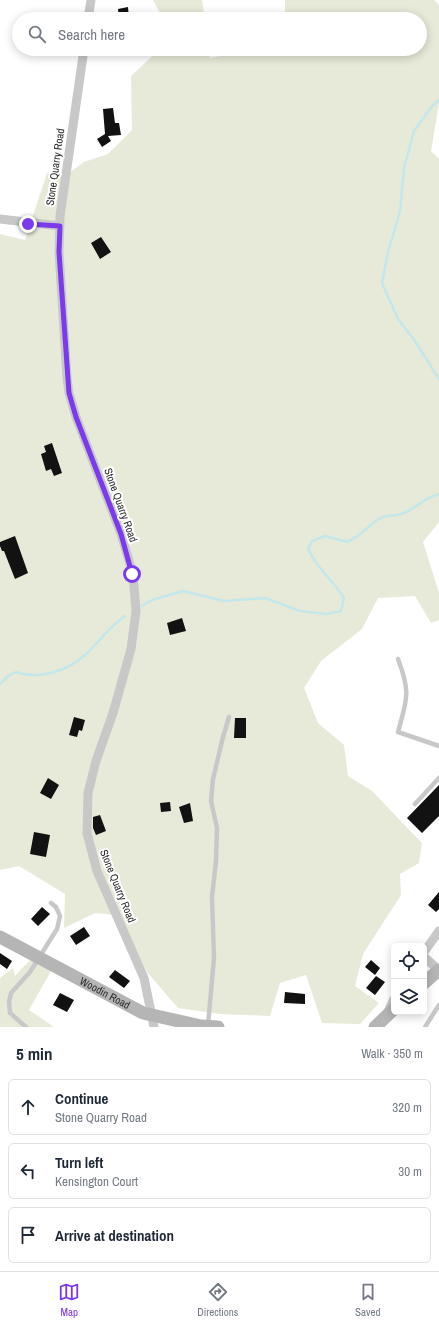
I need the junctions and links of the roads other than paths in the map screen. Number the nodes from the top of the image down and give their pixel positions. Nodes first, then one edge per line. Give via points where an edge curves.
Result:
1 (91, 0) edge
2 (89, 12) edge
3 (83, 56) edge
4 (0, 219) edge
5 (60, 226) junction
6 (398, 659) dead end
7 (229, 718) dead end
8 (439, 746) edge
9 (439, 778) edge
10 (415, 804) dead end
11 (51, 903) dead end
12 (439, 931) edge
13 (0, 937) edge
14 (427, 948) edge
15 (38, 957) junction
16 (427, 960) edge
17 (439, 970) edge
18 (427, 980) edge
19 (439, 1005) edge
20 (390, 1012) edge
21 (153, 1022) edge
22 (26, 1027) edge
23 (213, 1027) edge
24 (375, 1027) edge
25 (425, 1027) edge

1 - 2 street
3 - 5 street, Stone Quarry Road via 68,151
4 - 5 street
5 - 21 street, Stone Quarry Road via 59,252 69,393 121,534 132,574 136,611 131,649 88,794 87,833 98,871 144,978
6 - 8 lane via 404,675 407,703 398,732
7 - 23 lane via 213,779 211,802 217,828 212,897
9 - 10 lane
11 - 15 lane via 60,916 57,929
12 - 14 street
13 - 15 street, Woodin Road
15 - 21 street, Woodin Road
15 - 22 lane via 10,998 10,1013
16 - 17 street
17 - 18 street
19 - 25 lane
20 - 24 street
21 - 23 street, Woodin Road

